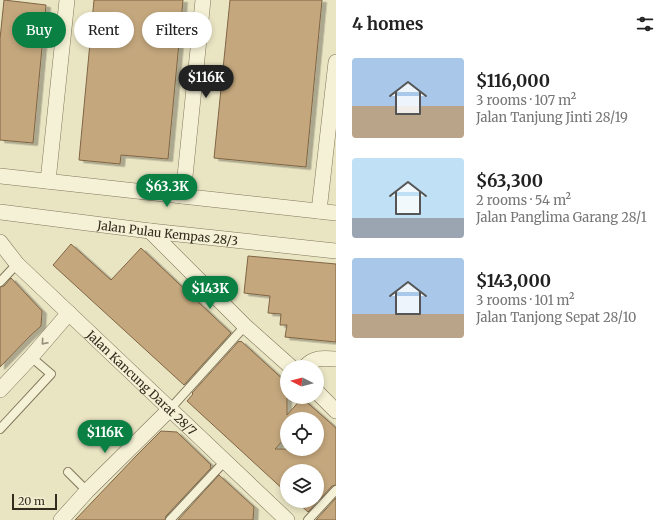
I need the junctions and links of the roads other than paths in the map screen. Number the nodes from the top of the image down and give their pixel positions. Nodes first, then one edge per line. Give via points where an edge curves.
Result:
1 (67, 0) edge
2 (203, 0) edge
3 (336, 62) edge
4 (0, 176) edge
5 (48, 181) junction
6 (183, 196) junction
7 (0, 212) edge
8 (319, 212) junction
9 (336, 213) edge
10 (150, 231) junction
11 (0, 242) edge
12 (336, 251) edge
13 (17, 264) junction
14 (0, 282) edge
15 (69, 313) junction
16 (245, 326) junction
17 (30, 358) junction
18 (336, 359) edge
19 (283, 360) edge
20 (315, 360) edge
21 (0, 390) edge
22 (324, 399) edge
23 (170, 409) junction
24 (336, 410) edge
25 (0, 429) edge
26 (225, 462) junction
27 (68, 472) dead end
28 (336, 490) edge
29 (88, 491) junction
30 (279, 517) edge
31 (61, 520) edge
32 (170, 520) edge
33 (308, 520) edge

1 - 5 street
2 - 6 street
3 - 8 street
4 - 5 street
5 - 6 street
6 - 8 street
7 - 10 street, Jalan Pulau Kempas 28/3
8 - 9 street
10 - 12 street, Jalan Pulau Kempas 28/3
10 - 16 street
11 - 13 street, Jalan Kancung Darat 28/7
13 - 14 lane
13 - 15 street, Jalan Kancung Darat 28/7
15 -> 17 street
15 - 23 street, Jalan Kancung Darat 28/7
16 - 19 street
16 - 23 lane
17 - 21 street
17 - 25 lane via 51,374
18 - 20 street
22 - 24 street
23 - 26 street, Jalan Kancung Darat 28/7
23 - 29 street
26 - 30 street, Jalan Kancung Darat 28/7
26 - 32 lane
27 - 29 lane
28 - 33 lane
29 - 31 street

